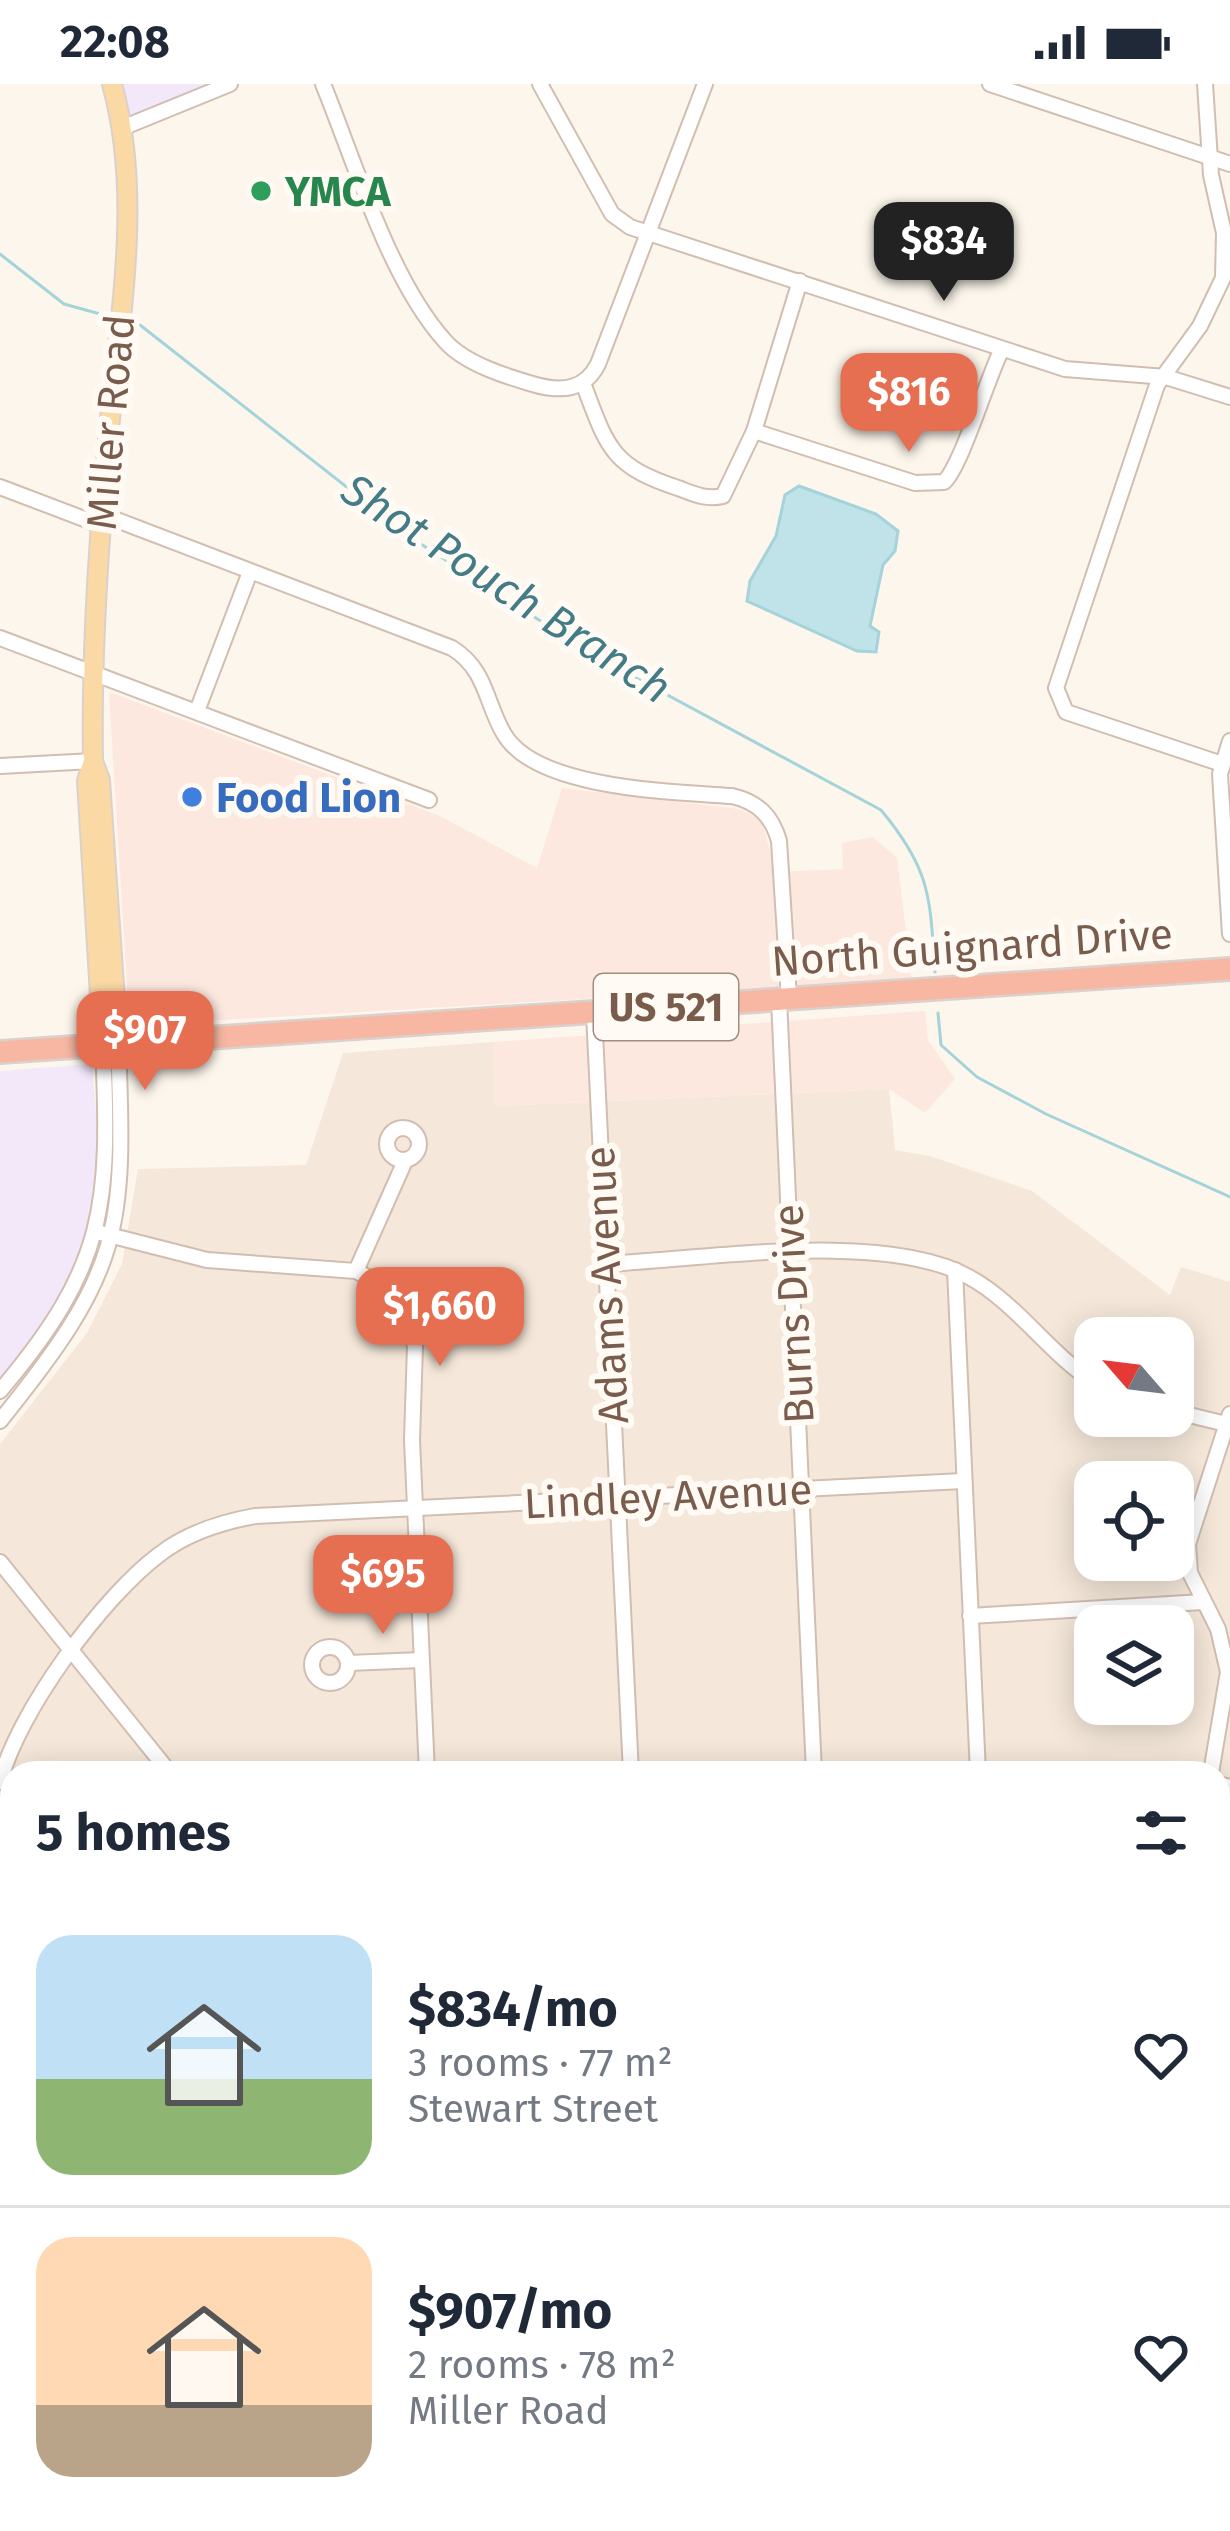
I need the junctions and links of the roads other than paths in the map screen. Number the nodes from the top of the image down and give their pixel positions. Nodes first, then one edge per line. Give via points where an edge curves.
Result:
1 (112, 84) edge
2 (230, 84) edge
3 (323, 84) edge
4 (540, 84) edge
5 (705, 84) edge
6 (990, 84) edge
7 (1205, 84) edge
8 (1011, 87) edge
9 (122, 128) junction
10 (1209, 158) junction
11 (1230, 164) edge
12 (647, 232) junction
13 (800, 281) junction
14 (1002, 349) junction
15 (1161, 377) junction
16 (583, 383) junction
17 (1230, 397) edge
18 (754, 431) junction
19 (0, 487) edge
20 (101, 520) junction
21 (250, 572) junction
22 (0, 638) edge
23 (92, 671) junction
24 (197, 711) junction
25 (1230, 741) edge
26 (93, 761) junction
27 (1222, 764) junction
28 (0, 766) edge
29 (429, 800) dead end
30 (1230, 934) edge
31 (1230, 969) edge
32 (784, 998) junction
33 (594, 1013) junction
34 (110, 1044) junction
35 (0, 1052) edge
36 (405, 1161) dead end
37 (97, 1232) junction
38 (113, 1238) junction
39 (790, 1255) junction
40 (605, 1264) junction
41 (955, 1270) junction
42 (356, 1271) junction
43 (1074, 1364) edge
44 (0, 1391) edge
45 (1194, 1414) edge
46 (1228, 1419) edge
47 (0, 1421) edge
48 (963, 1481) junction
49 (800, 1490) junction
50 (616, 1498) junction
51 (413, 1508) junction
52 (0, 1562) edge
53 (1203, 1602) junction
54 (970, 1616) junction
55 (73, 1652) junction
56 (421, 1660) junction
57 (348, 1663) dead end
58 (8, 1761) edge
59 (160, 1761) edge
60 (426, 1761) edge
61 (630, 1761) edge
62 (813, 1761) edge
63 (977, 1761) edge
64 (1213, 1761) edge

1 - 9 main road, Miller Road
2 - 9 street
3 - 16 street via 400,266 445,341 540,386
4 - 12 street via 611,214
5 - 12 street
6 - 8 street
7 - 10 street
8 - 10 street
9 - 20 main road, Miller Road via 127,203
10 - 11 street
10 - 15 street via 1224,233 1223,278
12 - 13 street
12 - 16 street via 598,364
13 - 14 street
13 - 18 street
14 - 15 street via 1085,373
14 - 18 street via 944,482 915,483
15 - 17 street
15 - 27 street via 1056,697 1075,716
16 - 18 street via 619,461 707,499 729,490
19 - 20 street, Burns Drive
20 - 21 street, Burns Drive
20 - 23 main road, Miller Road
21 - 24 street
21 - 32 street, Burns Drive via 464,656 512,746 545,769 757,806 779,841
22 - 23 street
23 - 24 street
23 - 26 main road, Miller Road
24 - 29 street
25 - 27 street
26 - 28 street
26 - 34 main road, Miller Road
27 - 30 street
31 - 32 highway, North Guignard Drive / US 521
32 - 33 highway, North Guignard Drive / US 521
32 - 39 street, Burns Drive
33 - 34 highway, North Guignard Drive / US 521
33 - 40 street, Adams Avenue
34 - 35 highway, North Guignard Drive / US 521
34 - 37 street, Miller Road
34 - 38 street, Miller Road via 122,1150
36 - 42 street
37 - 38 street
37 - 44 street, Miller Road via 61,1315
38 - 42 street via 207,1260
38 - 47 street, Miller Road via 74,1326
39 - 40 street
39 - 41 street via 897,1253
39 - 49 street, Burns Drive
40 - 50 street, Adams Avenue
41 - 43 street
41 - 48 street
42 - 51 street via 388,1291 412,1330
45 - 46 street
46 - 53 street via 1189,1532 1190,1573
48 - 49 street, Lindley Avenue
48 - 54 street
49 - 50 street, Lindley Avenue
49 - 62 street, Burns Drive
50 - 51 street, Lindley Avenue
50 - 61 street, Adams Avenue
51 - 55 street, Lindley Avenue via 255,1516 210,1527 134,1577
51 - 56 street
52 - 55 street
53 - 54 street
53 - 64 street via 1228,1672
54 - 63 street
55 - 58 street, Lindley Avenue via 24,1718
55 - 59 street
56 - 57 street
56 - 60 street

